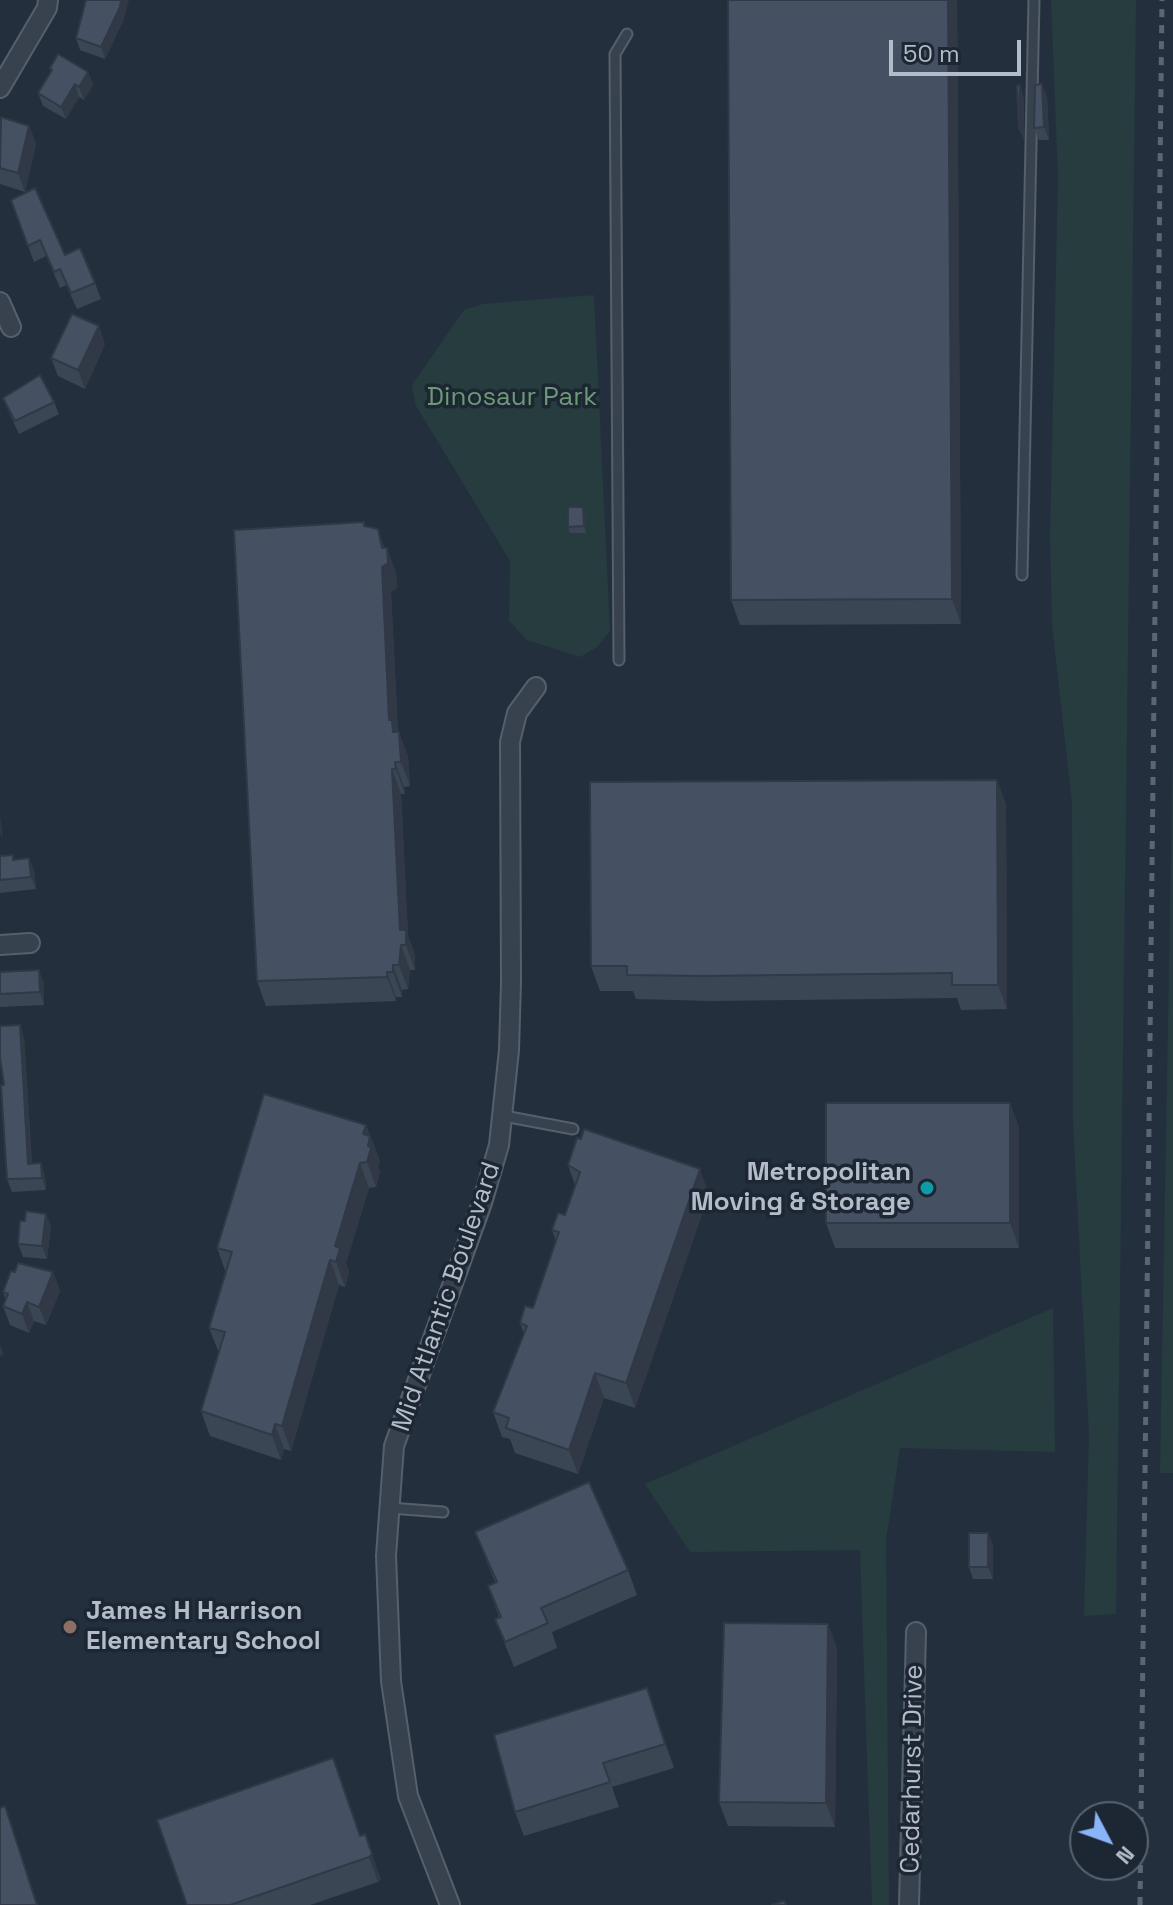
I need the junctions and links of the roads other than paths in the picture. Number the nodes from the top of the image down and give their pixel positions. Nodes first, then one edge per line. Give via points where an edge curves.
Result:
1 (48, 0) edge
2 (1034, 0) edge
3 (627, 34) dead end
4 (0, 88) edge
5 (0, 302) edge
6 (11, 327) dead end
7 (1022, 575) dead end
8 (619, 660) dead end
9 (536, 687) dead end
10 (30, 943) dead end
11 (0, 945) edge
12 (504, 1116) junction
13 (573, 1129) dead end
14 (390, 1508) junction
15 (443, 1512) dead end
16 (916, 1632) dead end
17 (450, 1905) edge
18 (909, 1905) edge

1 - 4 street
2 - 7 lane
3 - 8 lane via 615,54
5 - 6 street
9 - 12 street, Mid Atlantic Boulevard via 517,713 510,742 511,983
10 - 11 street
12 - 13 lane
12 - 14 street, Mid Atlantic Boulevard via 482,1203 394,1446
14 - 15 lane
14 - 17 street, Mid Atlantic Boulevard via 386,1556 391,1681 408,1796
16 - 18 street, Cedarhurst Drive

